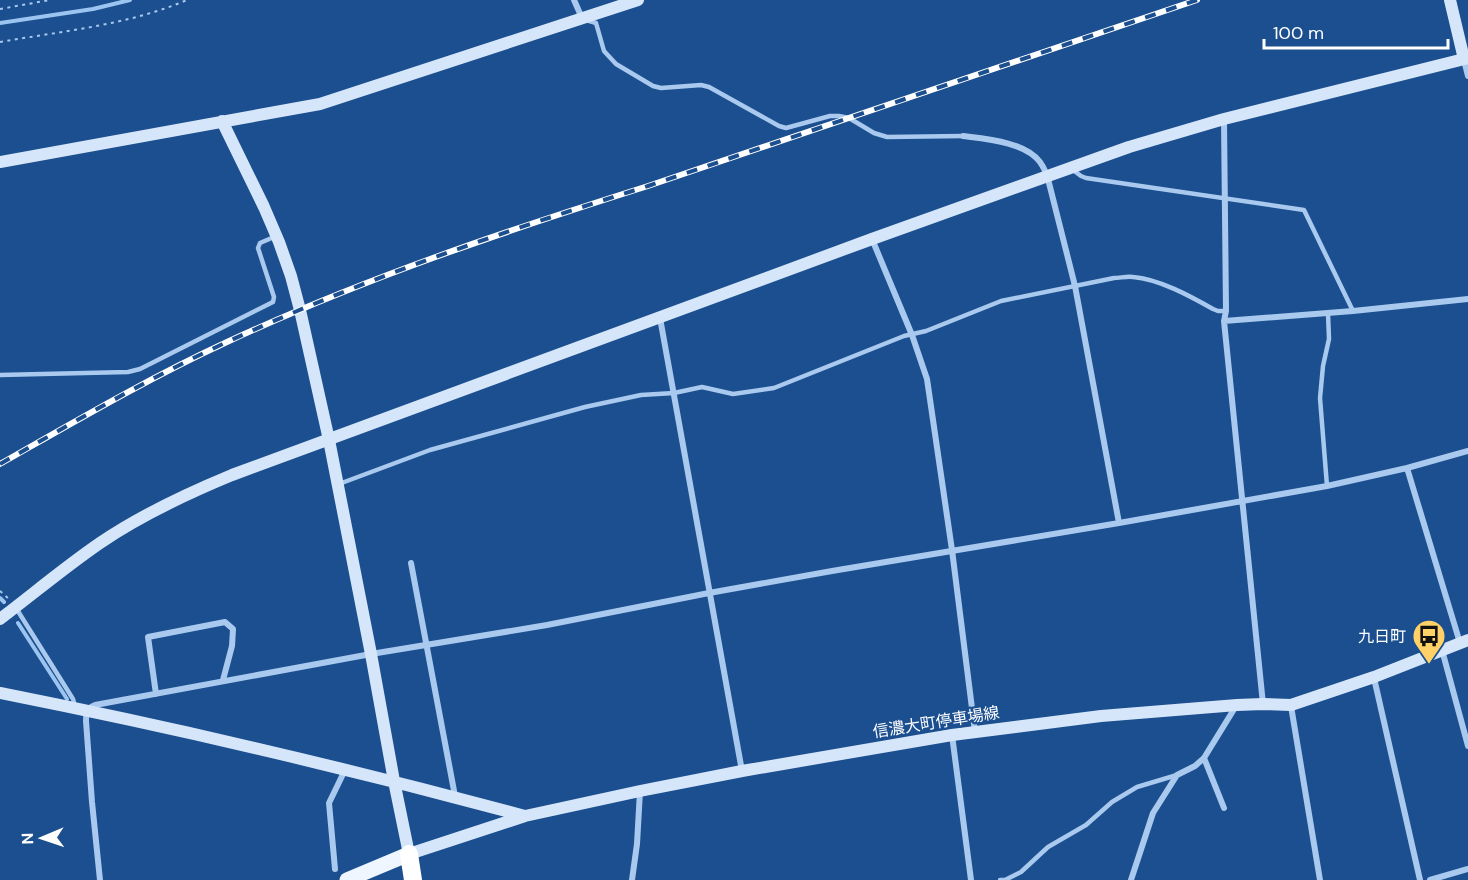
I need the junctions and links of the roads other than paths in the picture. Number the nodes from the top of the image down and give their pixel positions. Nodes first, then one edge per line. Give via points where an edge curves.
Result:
1 (574, 0) edge
2 (638, 0) edge
3 (1450, 0) edge
4 (582, 18) junction
5 (1466, 58) edge
6 (1468, 76) edge
7 (1224, 119) junction
8 (222, 121) junction
9 (963, 136) joint
10 (0, 162) edge
11 (1069, 168) junction
12 (1047, 175) junction
13 (1224, 198) junction
14 (276, 236) junction
15 (872, 239) junction
16 (1075, 286) junction
17 (1468, 299) edge
18 (1226, 311) junction
19 (1353, 311) junction
20 (1328, 313) junction
21 (660, 318) junction
22 (1224, 321) junction
23 (912, 335) junction
24 (0, 375) edge
25 (674, 393) junction
26 (329, 440) junction
27 (1467, 449) edge
28 (1407, 468) junction
29 (338, 484) junction
30 (1327, 486) junction
31 (1243, 501) junction
32 (1119, 523) junction
33 (952, 550) junction
34 (411, 563) dead end
35 (709, 593) junction
36 (15, 608) junction
37 (0, 619) edge
38 (1464, 642) edge
39 (427, 645) junction
40 (1442, 650) junction
41 (371, 654) junction
42 (1374, 677) junction
43 (223, 680) junction
44 (0, 693) edge
45 (156, 694) junction
46 (1263, 704) junction
47 (1237, 705) junction
48 (1291, 705) junction
49 (81, 710) junction
50 (975, 732) junction
51 (952, 735) junction
52 (1468, 746) edge
53 (1204, 758) junction
54 (345, 770) junction
55 (742, 771) junction
56 (1177, 775) junction
57 (394, 781) junction
58 (640, 791) junction
59 (455, 797) junction
60 (1224, 808) dead end
61 (525, 816) junction
62 (409, 854) junction
63 (335, 869) dead end
64 (1468, 869) edge
65 (100, 880) edge
66 (347, 880) edge
67 (413, 880) edge
68 (632, 880) edge
69 (971, 880) edge
70 (1000, 880) edge
71 (1131, 880) edge
72 (1320, 880) edge
73 (1420, 880) edge
74 (1430, 880) edge

1 - 4 street
2 - 4 street
3 - 5 street
4 - 8 street via 320,104
4 - 9 lane via 596,23 604,51 616,64 653,87 710,87 786,128 839,116 887,137
5 - 6 street
5 - 7 street
7 - 11 street
7 - 13 street
8 - 10 street
8 - 14 street
9 - 12 street via 991,139 1029,152
11 - 12 street
11 - 13 lane via 1086,178
12 - 15 street
12 - 16 street
13 - 18 street
13 - 19 lane via 1304,210
14 - 24 lane via 260,243 258,248 273,302 151,364 128,372
14 - 26 street via 300,310
15 - 21 street
15 - 23 street
16 - 18 lane via 1133,277
16 - 23 lane via 1001,302
16 - 32 street
17 - 19 street
18 - 22 street
19 - 20 street
20 - 22 street
20 - 30 lane via 1329,339 1320,398
21 - 25 street
21 - 26 street
22 - 31 street
23 - 25 lane via 774,388 734,394 702,387
23 - 33 street via 927,379
25 - 29 lane via 585,406 430,450
25 - 35 street
26 - 29 street
26 - 36 street via 232,475 158,509 100,543
27 - 28 street
28 - 30 street
28 - 38 street
29 - 41 street
30 - 31 street
31 - 32 street
31 - 46 street
32 - 33 street
33 - 35 street
33 - 50 street
34 - 39 street
35 - 39 street
35 - 55 street
36 - 37 street
36 - 49 lane
38 - 40 street, 信濃大町停車場線
39 - 41 street
39 - 59 street
40 - 42 street, 信濃大町停車場線
40 - 52 street
41 - 43 street
41 - 57 street
42 - 48 street, 信濃大町停車場線
42 - 73 street
43 - 45 street
43 - 45 street via 233,629 225,622 148,637
44 - 49 street
45 - 49 street
46 - 47 street, 信濃大町停車場線
46 - 48 street, 信濃大町停車場線
47 - 50 street, 信濃大町停車場線
47 - 53 street
48 - 72 street
49 - 54 street
49 - 65 street
50 - 51 street, 信濃大町停車場線
51 - 55 street, 信濃大町停車場線
51 - 69 street
53 - 56 street
53 - 60 street
54 - 57 street
54 - 63 street via 329,803
55 - 58 street, 信濃大町停車場線
56 - 70 lane via 1137,787 1048,847 1022,872
56 - 71 street via 1153,813
57 - 59 street
57 - 62 street
58 - 61 street, 信濃大町停車場線
58 - 68 street
59 - 61 street
61 - 62 street, 信濃大町停車場線
62 - 66 main road
62 - 67 highway
64 - 74 street

